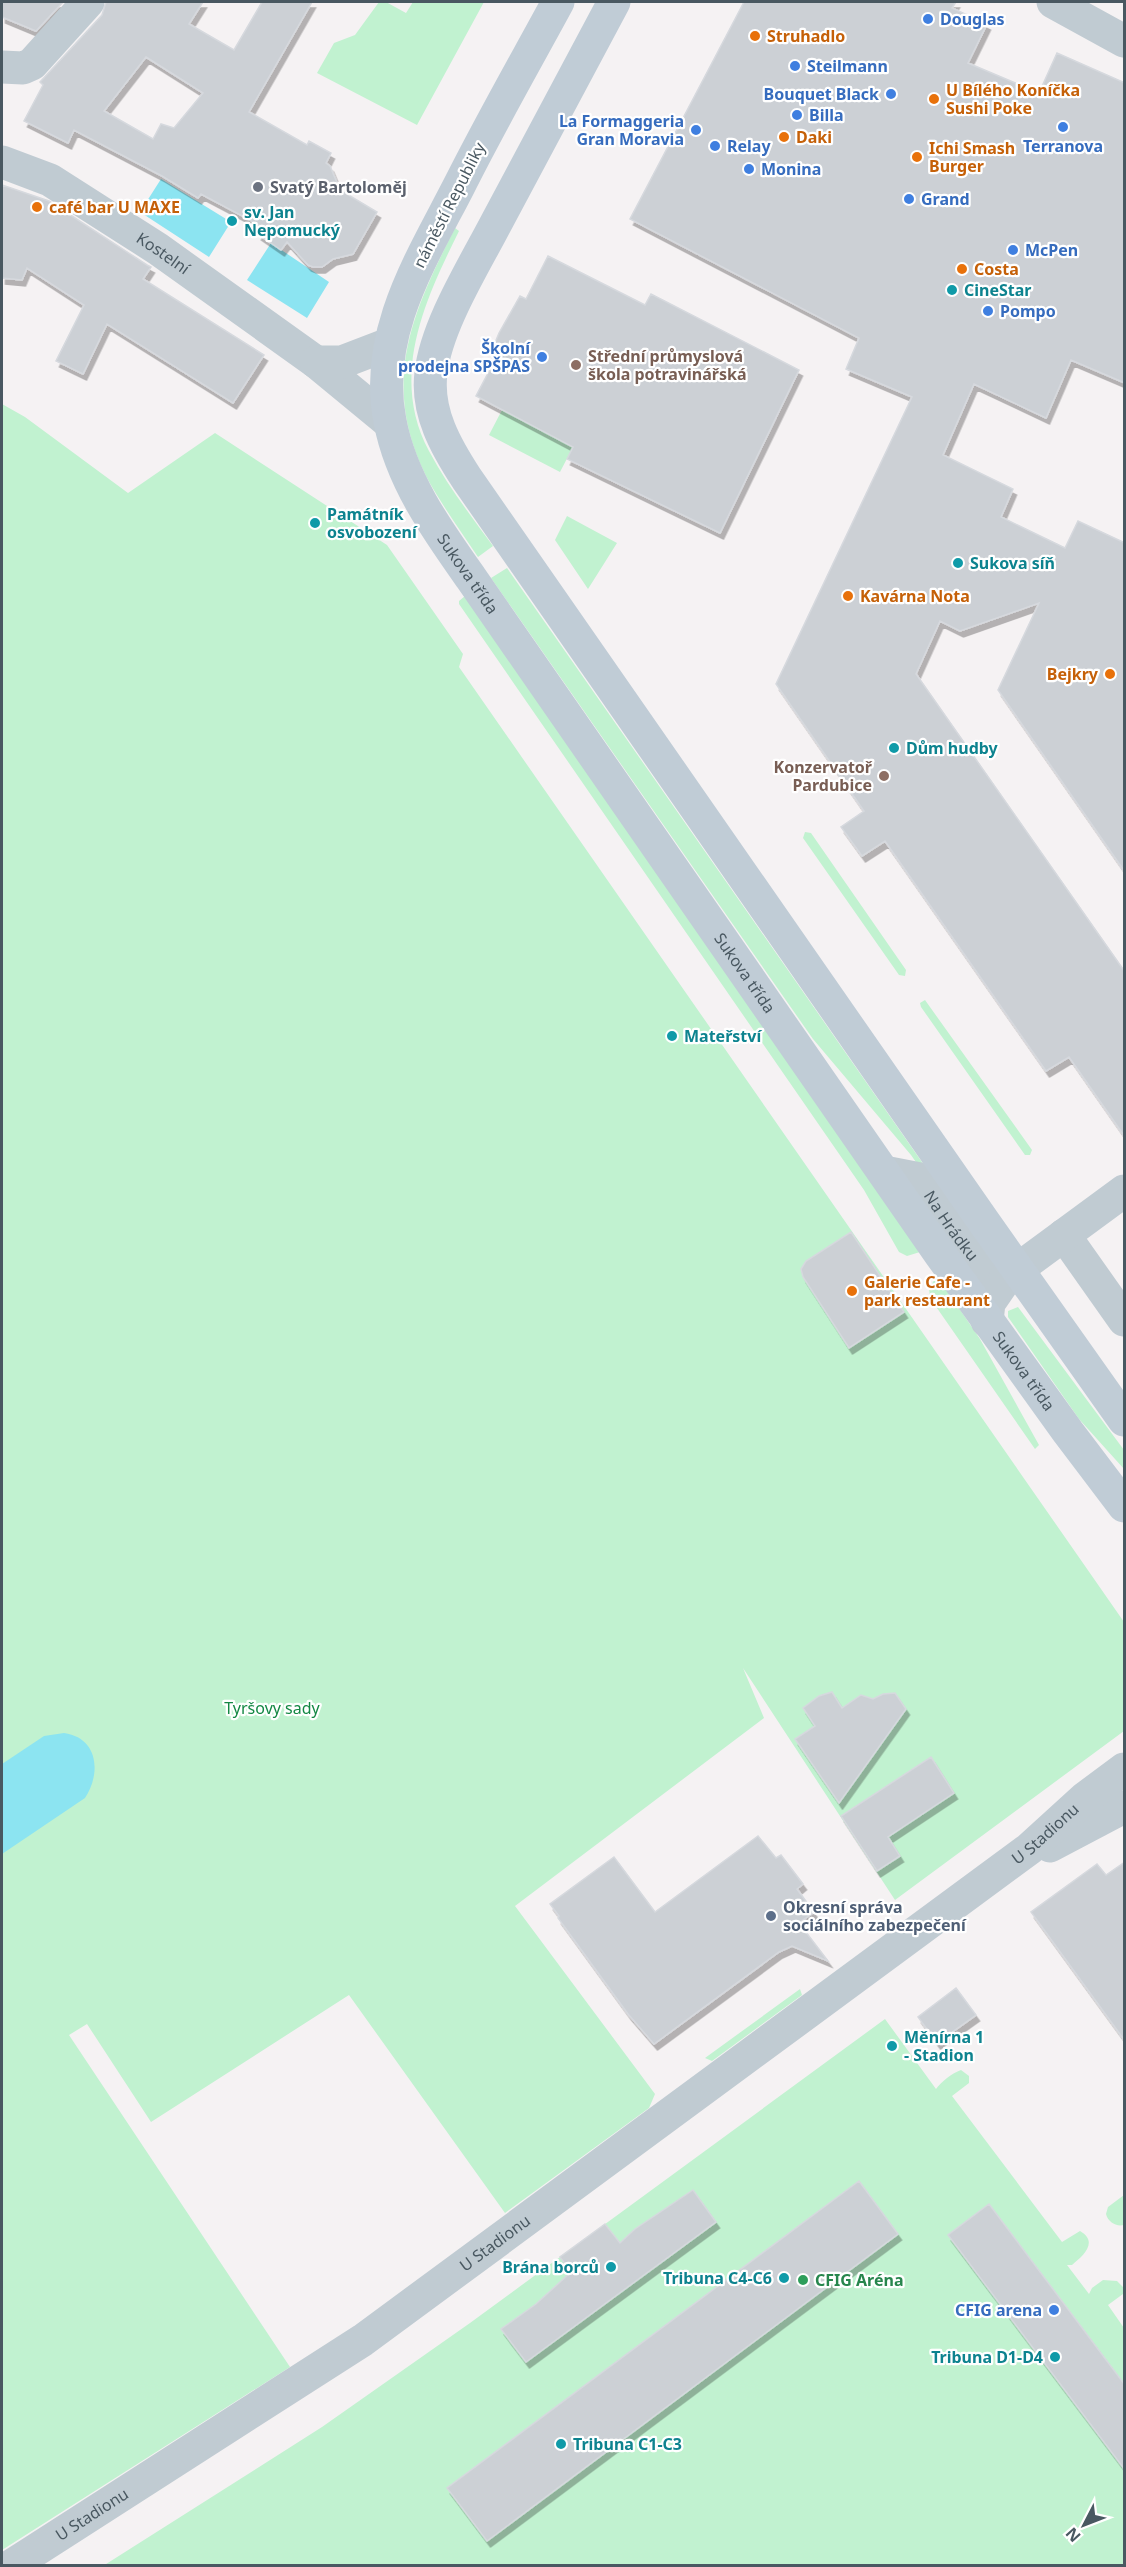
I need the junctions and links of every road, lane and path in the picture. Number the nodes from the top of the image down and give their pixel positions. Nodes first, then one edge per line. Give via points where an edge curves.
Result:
1 (88, 2) edge
2 (558, 2) edge
3 (614, 2) edge
4 (1064, 4) edge
5 (1125, 40) edge
6 (2, 67) edge
7 (2, 162) edge
8 (389, 344) junction
9 (316, 362) junction
10 (390, 423) junction
11 (884, 1172) junction
12 (1125, 1191) edge
13 (1064, 1235) junction
14 (1017, 1270) junction
15 (1125, 1320) edge
16 (987, 1321) junction
17 (1125, 1420) edge
18 (1125, 1506) edge
19 (1125, 1769) edge
20 (1125, 1807) edge
21 (963, 1897) junction
22 (11, 2565) edge

1 - 6 street via 32,64 14,69
2 - 8 street, náměstí Republiky via 424,252
3 - 14 street via 448,320 432,366 432,405 445,443 467,479
4 - 5 street via 1093,25
7 - 9 street, Kostelní via 50,180 129,229
8 - 9 street via 342,362
8 - 10 street, náměstí Republiky via 386,391
9 - 10 street, Kostelní
10 - 11 street, Sukova třída via 411,485 438,530
11 - 14 street, Na Hrádku via 920,1179 987,1272 1002,1278
11 - 16 street, Sukova třída
12 - 13 street, Na Hrádku
13 - 14 street, Na Hrádku
13 - 15 street
14 - 16 street, Na Hrádku via 993,1294
14 - 17 street
16 - 18 street, Sukova třída
19 - 21 street, U Stadionu via 1085,1798 1029,1849
20 - 21 street, U Stadionu via 1032,1855
21 - 22 street, U Stadionu via 363,2340

